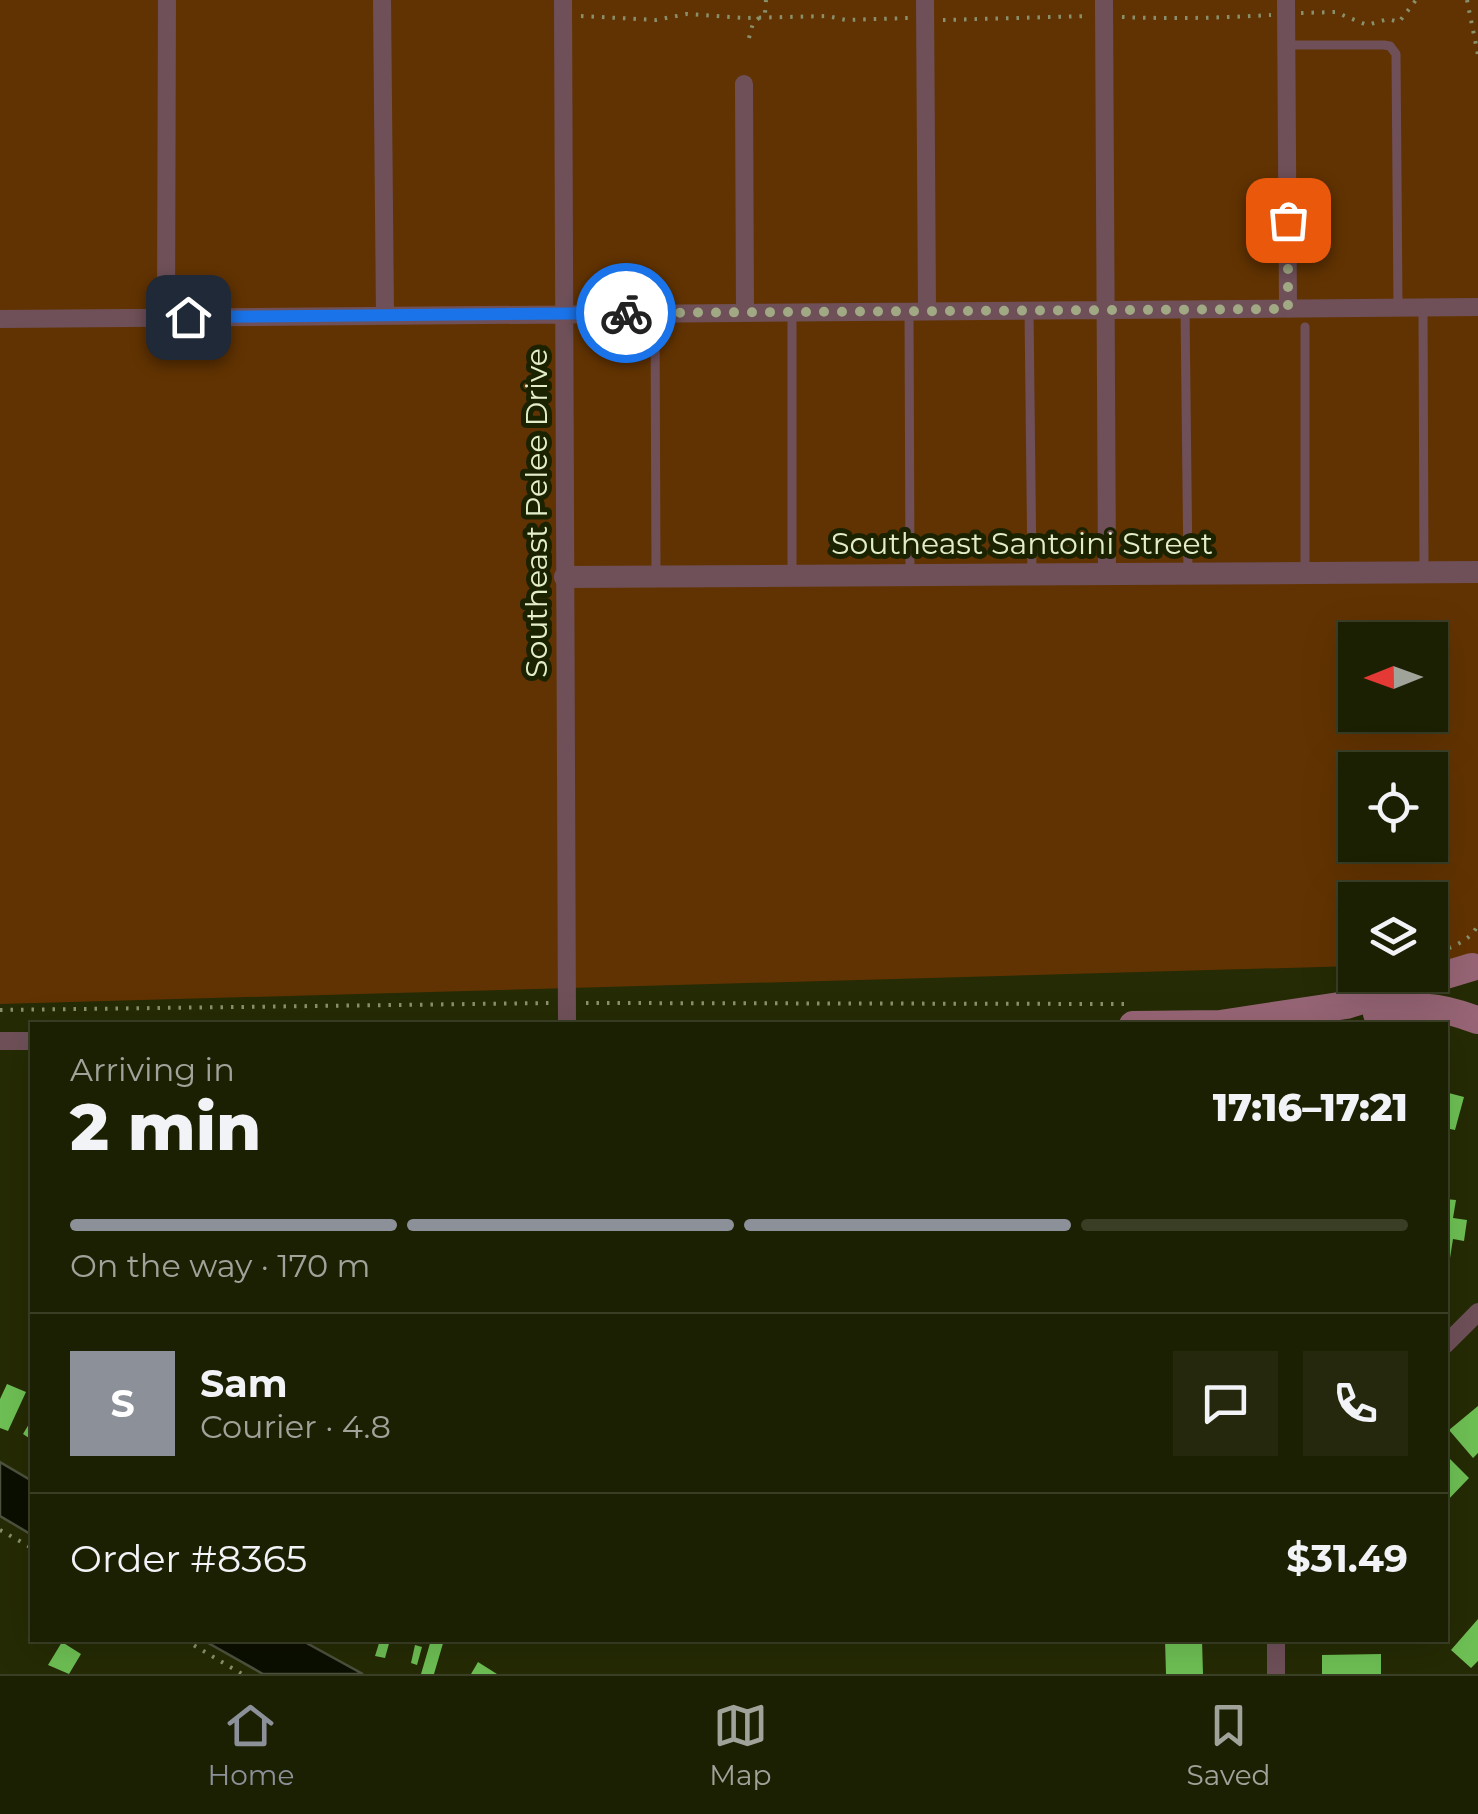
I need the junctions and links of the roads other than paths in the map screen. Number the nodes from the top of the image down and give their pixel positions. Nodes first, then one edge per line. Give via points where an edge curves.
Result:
1 (167, 0) edge
2 (382, 0) edge
3 (1286, 7) edge
4 (563, 8) edge
5 (1104, 8) edge
6 (926, 10) edge
7 (1286, 45) junction
8 (744, 84) dead end
9 (1398, 308) junction
10 (1423, 308) junction
11 (1478, 308) edge
12 (1288, 309) junction
13 (1029, 310) junction
14 (1106, 310) junction
15 (1185, 310) junction
16 (918, 311) junction
17 (745, 312) junction
18 (792, 312) junction
19 (656, 313) junction
20 (564, 314) junction
21 (385, 315) junction
22 (166, 318) junction
23 (0, 319) edge
24 (1305, 327) dead end
25 (1424, 572) junction
26 (1478, 572) edge
27 (1305, 573) junction
28 (1032, 574) junction
29 (1107, 574) junction
30 (1188, 574) junction
31 (910, 575) junction
32 (656, 576) junction
33 (792, 576) junction
34 (565, 577) junction
35 (1475, 964) edge
36 (1136, 1014) edge
37 (1477, 1020) edge
38 (567, 1022) edge
39 (1203, 1022) edge
40 (1233, 1022) edge
41 (1345, 1022) edge
42 (30, 1040) edge
43 (0, 1041) edge
44 (1478, 1312) edge
45 (1448, 1342) edge
46 (1276, 1642) edge
47 (1276, 1674) edge

1 - 22 street
2 - 21 street
3 - 7 street
4 - 20 street, Southeast Pelee Drive
5 - 14 street
6 - 16 street
7 - 9 lane via 1394,49
7 - 12 street
8 - 17 street
9 - 10 street
9 - 12 street
10 - 11 street
10 - 25 lane
12 - 15 street
13 - 14 street
13 - 16 street
13 - 28 lane
14 - 15 street
14 - 29 street
15 - 30 lane
16 - 18 street
16 - 31 lane
17 - 18 street
17 - 19 street
18 - 33 lane
19 - 20 street
19 - 32 lane
20 - 21 street
20 - 34 street, Southeast Pelee Drive
21 - 22 street
22 - 23 street
24 - 27 lane
25 - 26 street, Southeast Santoini Street
25 - 27 street, Southeast Santoini Street
27 - 30 street, Southeast Santoini Street
28 - 29 street, Southeast Santoini Street
28 - 31 street, Southeast Santoini Street
29 - 30 street, Southeast Santoini Street
31 - 33 street, Southeast Santoini Street
32 - 33 street, Southeast Santoini Street
32 - 34 street, Southeast Santoini Street
34 - 38 street, Southeast Pelee Drive
35 - 37 main road via 1465,994
35 - 40 main road via 1346,1005
36 - 39 main road
37 - 41 main road via 1437,1006 1412,1006
42 - 43 street
44 - 45 street
46 - 47 street

